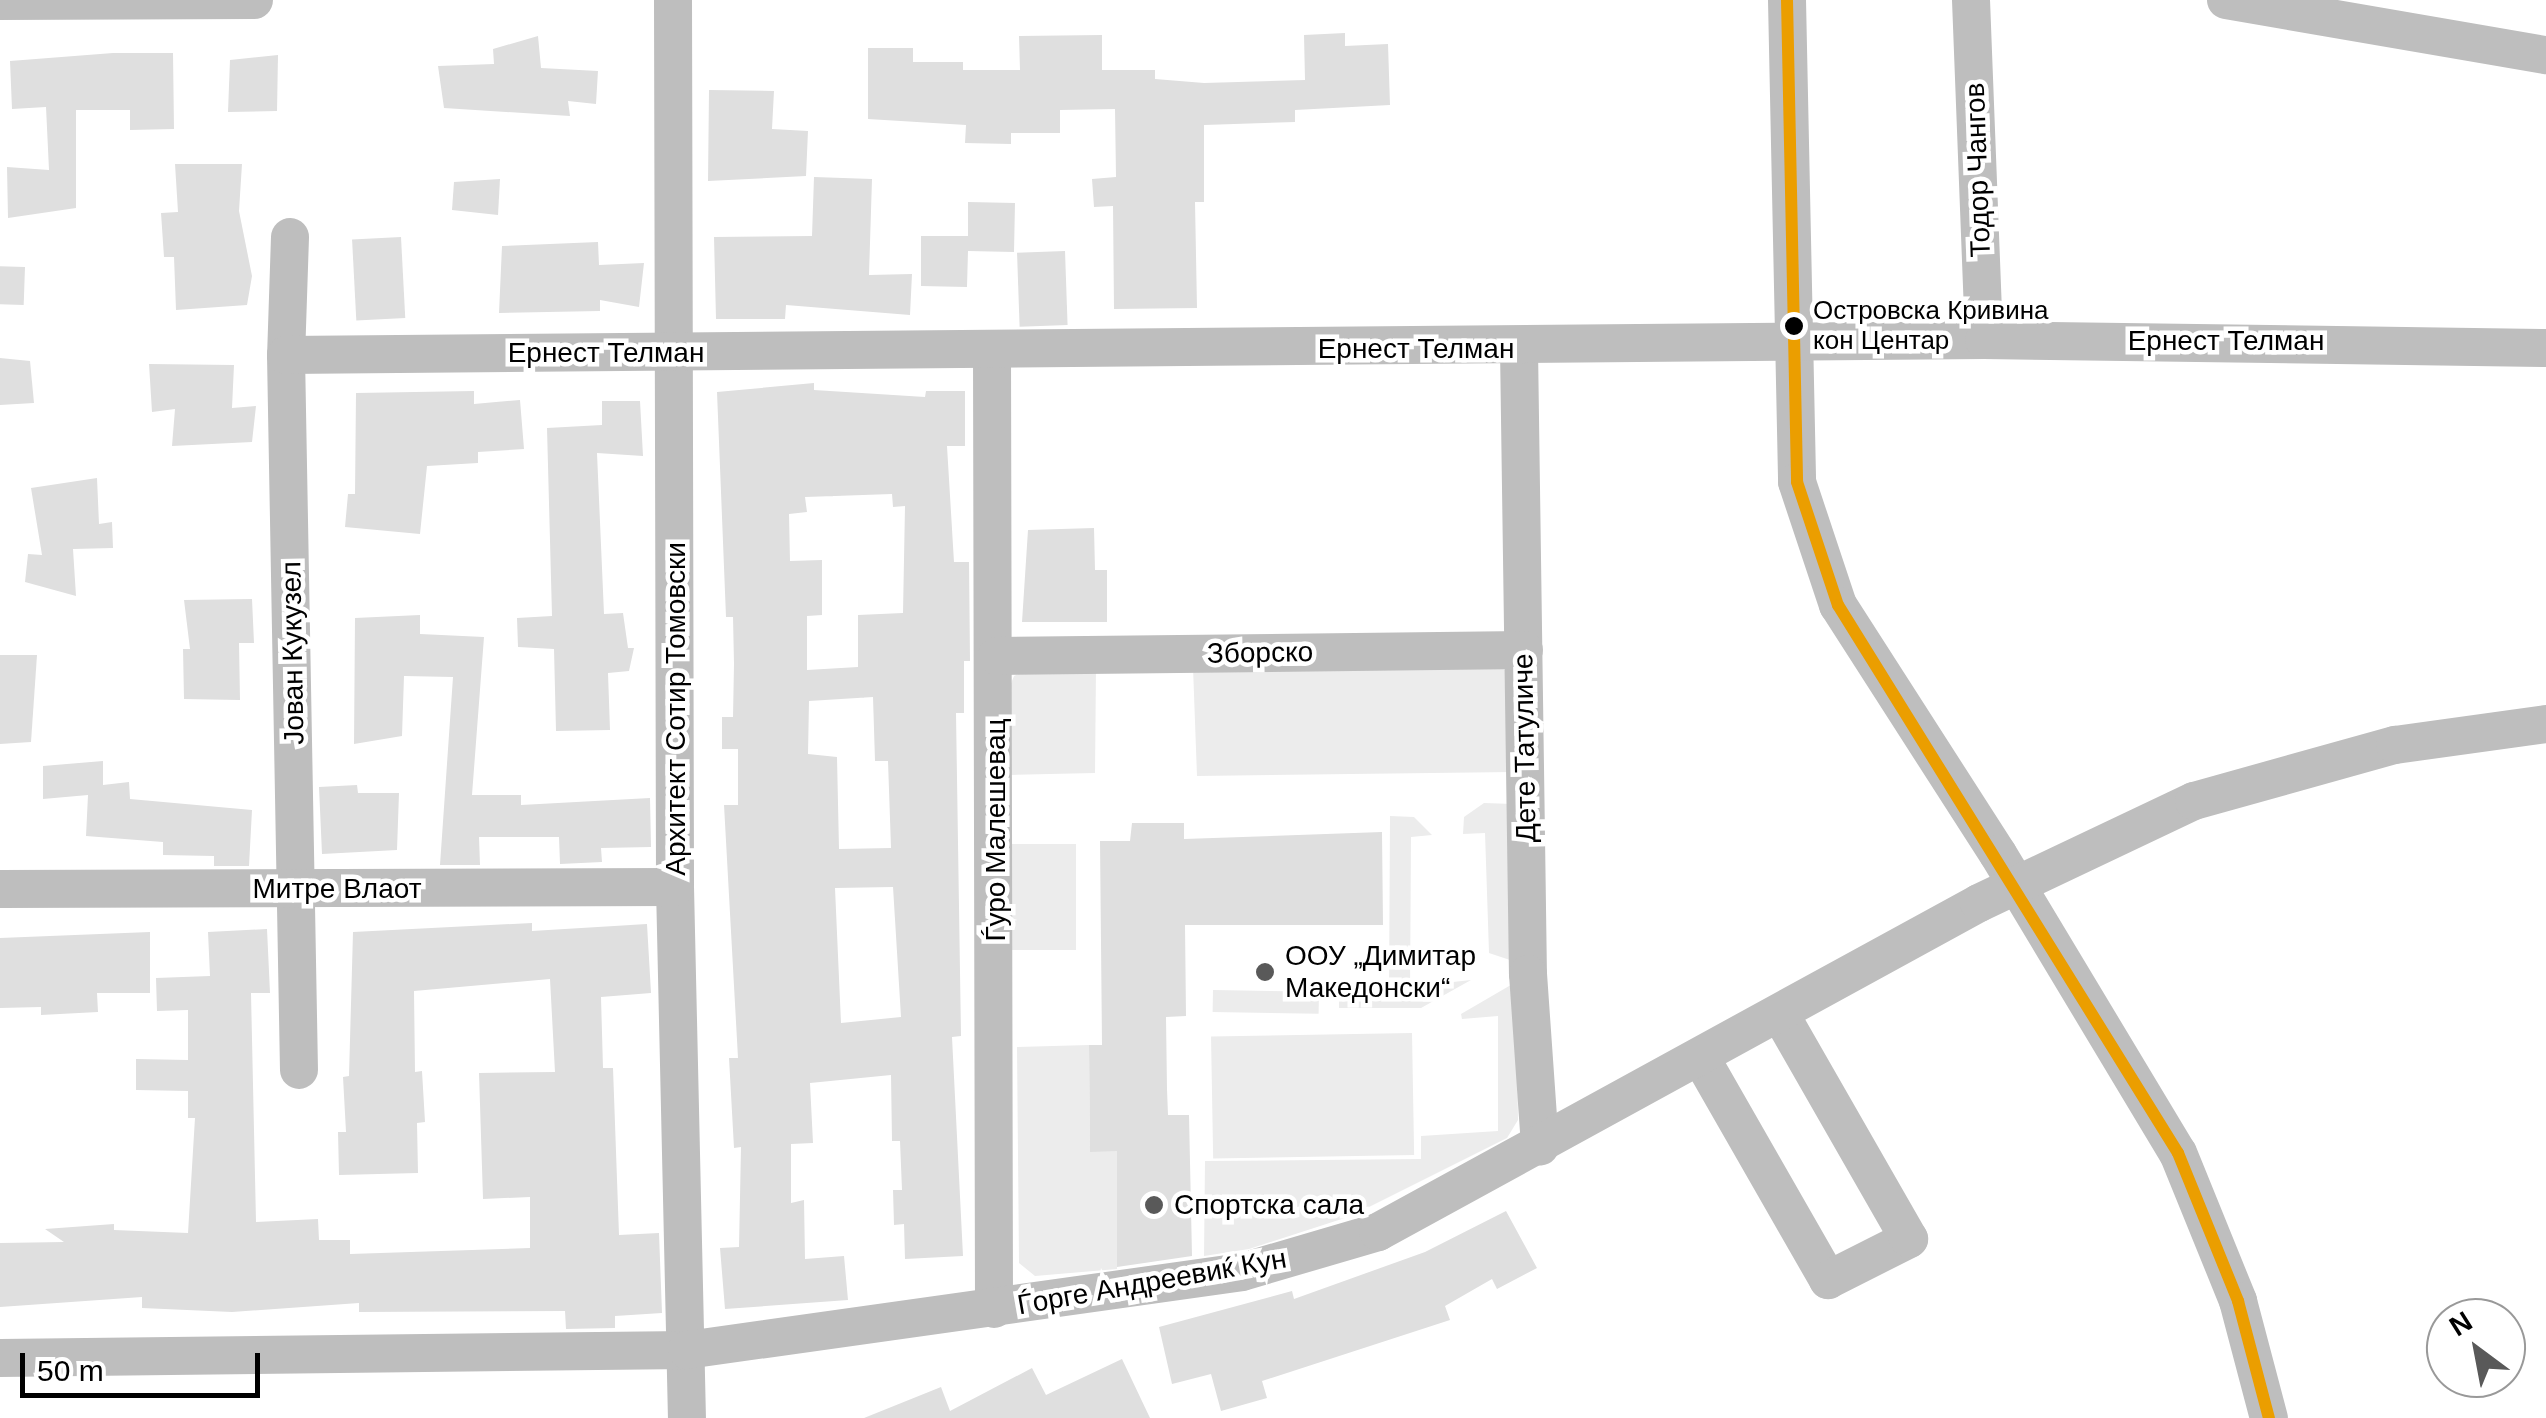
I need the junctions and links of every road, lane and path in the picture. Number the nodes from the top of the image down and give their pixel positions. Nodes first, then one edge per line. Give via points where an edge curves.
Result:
1 (254, 0) edge
2 (673, 0) edge
3 (1787, 0) edge
4 (1971, 0) edge
5 (2226, 0) edge
6 (0, 1) edge
7 (2546, 55) edge
8 (290, 237) dead end
9 (1984, 340) junction
10 (1789, 342) junction
11 (1519, 348) junction
12 (2546, 348) edge
13 (992, 351) junction
14 (677, 353) junction
15 (286, 355) junction
16 (1524, 650) junction
17 (997, 656) junction
18 (2546, 724) edge
19 (2016, 883) junction
20 (675, 887) junction
21 (0, 889) edge
22 (298, 890) junction
23 (1780, 1014) junction
24 (1701, 1058) junction
25 (298, 1070) dead end
26 (1540, 1147) junction
27 (994, 1309) junction
28 (686, 1350) junction
29 (0, 1358) edge
30 (687, 1418) edge
31 (2269, 1418) edge

1 - 6 street
2 - 14 street, Архитект Сотир Томовски
3 - 10 street
4 - 9 street, Тодор Чангов
5 - 7 street
8 - 15 street, Јован Кукузел
9 - 10 street, Ернест Телман
9 - 12 street, Ернест Телман
10 - 11 street, Ернест Телман
10 - 19 street via 1797,482 1838,605
11 - 13 street, Ернест Телман
11 - 16 street, Дете Татуличе
13 - 14 street, Ернест Телман
13 - 17 street, Ѓуро Малешевац
14 - 15 street, Ернест Телман
14 - 20 street, Архитект Сотир Томовски
15 - 22 street, Јован Кукузел
16 - 17 street, Зборско
16 - 26 street, Дете Татуличе via 1528,974
17 - 27 street, Ѓуро Малешевац
18 - 19 street, Ѓорге Андреевиќ Кун via 2396,744 2261,780 2194,801
19 - 23 street, Ѓорге Андреевиќ Кун
19 - 31 street via 2178,1153 2238,1301
20 - 22 street, Митре Влаот
20 - 28 street, Архитект Сотир Томовски
21 - 22 street, Митре Влаот
22 - 25 street, Јован Кукузел
23 - 24 street, Ѓорге Андреевиќ Кун
23 - 24 street via 1909,1239 1828,1280
24 - 26 street, Ѓорге Андреевиќ Кун
26 - 27 street, Ѓорге Андреевиќ Кун via 1378,1232 1313,1252 1242,1272
27 - 28 street, Ѓорге Андреевиќ Кун
28 - 29 street, Ѓорге Андреевиќ Кун
28 - 30 street, Архитект Сотир Томовски

